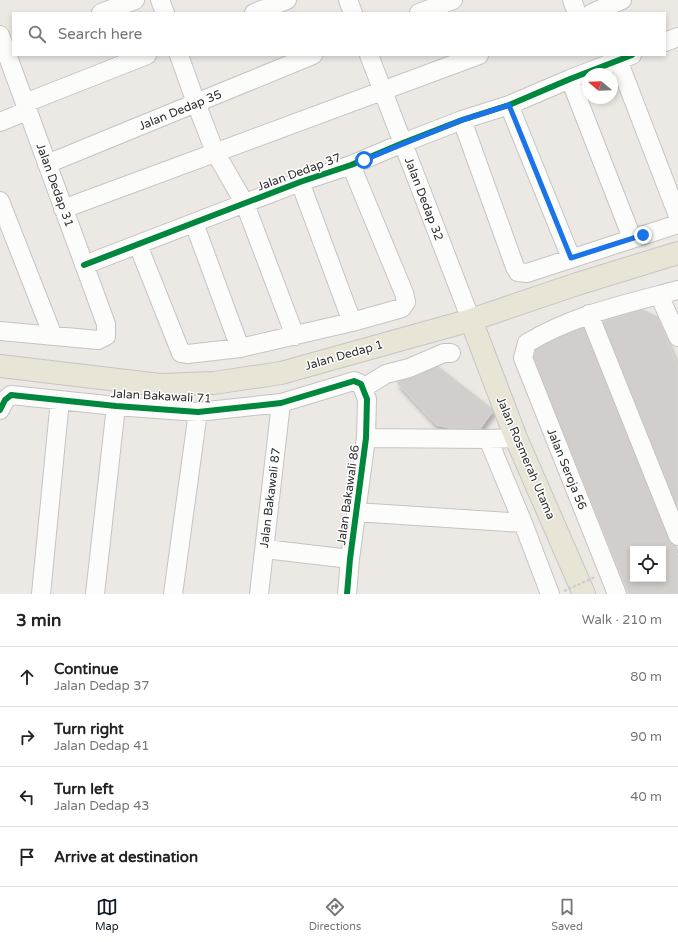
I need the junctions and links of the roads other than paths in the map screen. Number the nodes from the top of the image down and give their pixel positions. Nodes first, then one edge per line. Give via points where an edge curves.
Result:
1 (135, 0) edge
2 (160, 0) edge
3 (287, 0) edge
4 (348, 0) edge
5 (453, 0) edge
6 (572, 0) edge
7 (622, 0) edge
8 (103, 12) edge
9 (165, 12) edge
10 (257, 12) edge
11 (353, 12) edge
12 (422, 12) edge
13 (577, 12) edge
14 (594, 12) edge
15 (6, 44) edge
16 (145, 56) edge
17 (179, 56) edge
18 (311, 56) edge
19 (369, 56) edge
20 (476, 56) edge
21 (625, 58) edge
22 (595, 62) edge
23 (570, 79) junction
24 (383, 90) junction
25 (196, 103) junction
26 (509, 105) junction
27 (26, 107) junction
28 (462, 120) junction
29 (0, 122) edge
30 (403, 143) junction
31 (215, 152) junction
32 (47, 164) junction
33 (351, 165) junction
34 (300, 182) junction
35 (0, 201) edge
36 (245, 204) junction
37 (63, 209) junction
38 (678, 216) edge
39 (194, 223) junction
40 (678, 224) edge
41 (632, 238) junction
42 (138, 245) junction
43 (678, 253) edge
44 (571, 258) junction
45 (84, 265) junction
46 (678, 290) edge
47 (659, 295) junction
48 (589, 314) junction
49 (471, 320) junction
50 (352, 322) junction
51 (0, 331) edge
52 (53, 336) junction
53 (294, 336) junction
54 (678, 337) edge
55 (240, 348) junction
56 (451, 353) dead end
57 (0, 366) edge
58 (365, 394) junction
59 (60, 400) junction
60 (281, 402) junction
61 (116, 406) junction
62 (0, 410) edge
63 (198, 412) junction
64 (366, 438) junction
65 (516, 438) junction
66 (488, 440) junction
67 (356, 512) junction
68 (523, 523) junction
69 (678, 536) edge
70 (265, 549) junction
71 (350, 559) junction
72 (573, 589) edge
73 (41, 594) edge
74 (95, 594) edge
75 (173, 594) edge
76 (259, 594) edge
77 (352, 594) edge
78 (617, 594) edge

1 - 8 street
2 - 9 street
3 - 10 street
4 - 11 street
5 - 12 street
6 - 13 street
7 - 14 street
15 - 27 street, Jalan Dedap 31
16 - 27 street
17 - 25 street
18 - 25 street, Jalan Dedap 35
19 - 24 street, Jalan Dedap 32
20 - 24 street
21 - 22 street, Jalan Dedap 37
21 - 38 street
22 - 23 street, Jalan Dedap 37
23 - 26 street, Jalan Dedap 37
23 - 41 street
24 - 30 street, Jalan Dedap 32
24 - 31 street
25 - 31 street
25 - 32 street, Jalan Dedap 35
26 - 28 street, Jalan Dedap 37
26 - 44 street
27 - 29 street
27 - 32 street, Jalan Dedap 31
28 - 30 street, Jalan Dedap 37
28 - 44 street via 518,272 527,273
30 - 33 street, Jalan Dedap 37
30 - 49 street, Jalan Dedap 32
31 - 36 street
31 - 37 street
32 - 37 street, Jalan Dedap 31
33 - 34 street, Jalan Dedap 37
33 - 50 street via 406,302 402,308
34 - 36 street, Jalan Dedap 37
34 - 50 street
35 - 52 street
36 - 39 street, Jalan Dedap 37
36 - 53 street
37 - 45 street, Jalan Dedap 31
39 - 42 street, Jalan Dedap 37
39 - 55 street
40 - 41 street
41 - 44 street
42 - 45 street, Jalan Dedap 37
42 - 55 street via 182,353
43 - 49 main road, Jalan Dedap 1
45 - 52 street, Jalan Dedap 31 via 106,324 106,336 98,340
46 - 47 street
47 - 48 street
47 - 54 street
48 - 69 street
48 - 78 street, Jalan Seroja 56 via 527,343 523,358
49 - 57 main road, Jalan Dedap 1 via 281,373 214,383 160,385
49 - 65 main road, Jalan Rosmerah Utama
50 - 53 street
51 - 52 street
53 - 55 street
56 - 58 street via 444,353 409,368 386,374
58 - 60 street, Jalan Bakawali 71 via 361,384 354,381
58 - 64 street, Jalan Bakawali 86
59 - 61 street, Jalan Bakawali 71
59 - 62 street, Jalan Bakawali 71 via 11,395 4,400
59 - 73 street
60 - 63 street, Jalan Bakawali 71
60 - 70 street, Jalan Bakawali 87
61 - 63 street, Jalan Bakawali 71
61 - 74 street
63 - 75 street
64 - 66 street
64 - 67 street, Jalan Bakawali 86
65 - 66 street
65 - 72 main road, Jalan Rosmerah Utama
66 - 68 street
67 - 68 street
67 - 71 street, Jalan Bakawali 86
68 - 72 street
70 - 71 street
70 - 76 street, Jalan Bakawali 87
71 - 77 street, Jalan Bakawali 86

